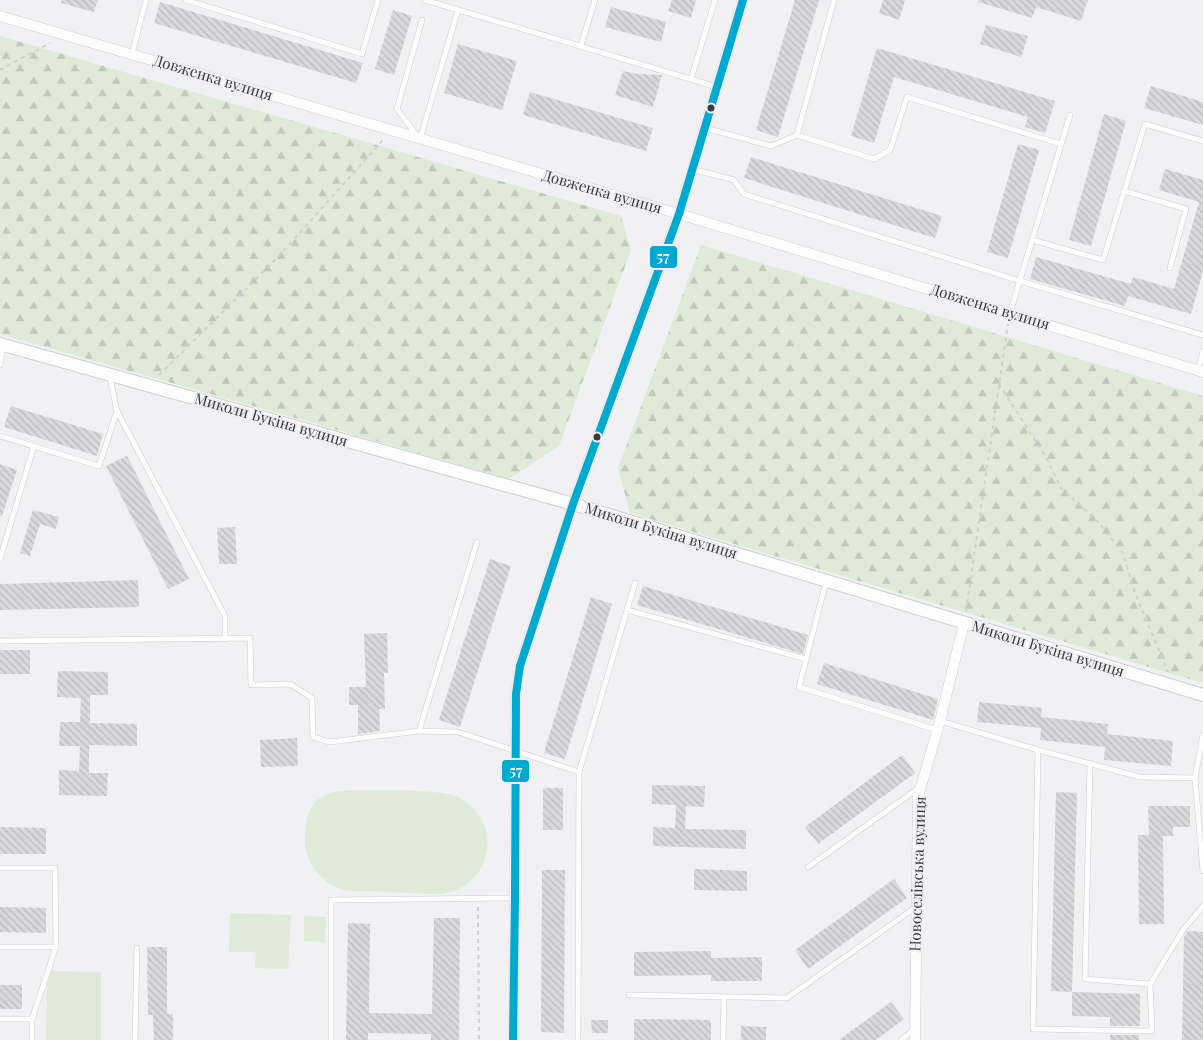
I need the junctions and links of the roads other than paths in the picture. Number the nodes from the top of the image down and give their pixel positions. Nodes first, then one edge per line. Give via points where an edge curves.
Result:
1 (146, 0) edge
2 (186, 0) edge
3 (378, 0) edge
4 (425, 0) edge
5 (594, 0) edge
6 (715, 0) edge
7 (743, 0) edge
8 (834, 0) edge
9 (439, 2) edge
10 (458, 10) junction
11 (0, 16) edge
12 (422, 20) dead end
13 (581, 45) junction
14 (132, 54) junction
15 (691, 79) junction
16 (718, 87) junction
17 (1070, 116) dead end
18 (705, 128) junction
19 (797, 135) junction
20 (420, 139) junction
21 (1203, 141) edge
22 (1061, 144) junction
23 (692, 169) junction
24 (1124, 191) junction
25 (679, 214) junction
26 (1032, 240) junction
27 (1170, 268) dead end
28 (1020, 280) junction
29 (1010, 313) junction
30 (1203, 335) edge
31 (2, 345) edge
32 (1203, 351) edge
33 (0, 365) edge
34 (1200, 371) edge
35 (109, 375) junction
36 (117, 411) junction
37 (0, 436) edge
38 (34, 446) junction
39 (573, 504) junction
40 (477, 542) dead end
41 (0, 559) edge
42 (826, 582) junction
43 (635, 583) dead end
44 (627, 610) junction
45 (964, 623) junction
46 (226, 639) junction
47 (0, 641) edge
48 (806, 659) junction
49 (1203, 695) edge
50 (939, 725) junction
51 (419, 731) junction
52 (1203, 735) edge
53 (516, 750) junction
54 (1038, 750) junction
55 (1090, 763) junction
56 (579, 772) junction
57 (1195, 778) junction
58 (921, 787) junction
59 (808, 866) dead end
60 (0, 868) edge
61 (1203, 871) edge
62 (515, 898) junction
63 (1203, 906) edge
64 (916, 907) junction
65 (0, 947) edge
66 (56, 947) junction
67 (136, 948) dead end
68 (1150, 984) junction
69 (629, 995) dead end
70 (724, 997) junction
71 (0, 1019) edge
72 (32, 1019) junction
73 (915, 1035) edge
74 (32, 1040) edge
75 (135, 1040) edge
76 (330, 1040) edge
77 (513, 1040) edge
78 (578, 1040) edge
79 (723, 1040) edge
80 (901, 1040) edge

1 - 14 lane
2 - 3 lane via 362,54
4 - 9 lane
5 - 13 lane
6 - 15 lane
7 - 16 street
8 - 19 lane
9 - 10 lane
10 - 13 lane
10 - 20 lane
11 - 14 street, Довженка вулиця
12 - 20 lane via 397,109
13 - 15 lane
14 - 20 street, Довженка вулиця
15 - 16 lane
16 - 18 street
17 - 22 lane
18 - 19 lane via 771,146
18 - 23 street
19 - 22 lane via 874,158 890,150 907,96
20 - 25 street, Довженка вулиця
21 - 24 lane via 1145,124
22 - 26 lane
23 - 25 street
23 - 28 lane via 734,180 744,194
24 - 26 lane via 1103,260
24 - 27 lane via 1186,209
25 - 29 street, Довженка вулиця
25 - 39 street
26 - 28 lane
28 - 29 lane
28 - 30 lane
29 - 34 street, Довженка вулиця
31 - 33 lane
31 - 35 street, Миколи Букіна вулиця
32 - 34 lane
35 - 36 lane
35 - 39 street, Миколи Букіна вулиця
36 - 38 lane via 99,466
36 - 46 lane via 225,616
37 - 38 lane
38 - 41 lane
39 - 42 street, Миколи Букіна вулиця
39 - 53 street via 520,666 516,694
40 - 51 lane
42 - 45 street, Миколи Букіна вулиця
42 - 48 lane
43 - 44 lane
44 - 48 lane
44 - 56 lane
45 - 49 street, Миколи Букіна вулиця
45 - 50 street, Новоселівська вулиця
46 - 47 lane
46 - 51 lane via 250,638 251,685 290,684 312,698 314,736 330,742
48 - 50 lane via 799,687
50 - 54 lane
50 - 58 street, Новоселівська вулиця
51 - 53 lane via 458,732
52 - 57 lane
53 - 56 lane
53 - 62 street
54 - 55 lane
54 - 68 lane via 1033,1029 1152,1031
55 - 57 lane via 1140,776
55 - 68 lane via 1085,979
56 - 78 lane
57 - 61 lane
58 - 59 lane
58 - 64 street, Новоселівська вулиця via 918,797
60 - 66 lane via 55,868
62 - 76 lane via 331,900
62 - 77 street
63 - 68 lane via 1183,930
64 - 70 lane via 787,998
64 - 73 street, Новоселівська вулиця
65 - 66 lane
66 - 72 lane
67 - 75 lane
69 - 70 lane
70 - 79 lane
71 - 72 lane
72 - 74 lane
73 - 80 lane

